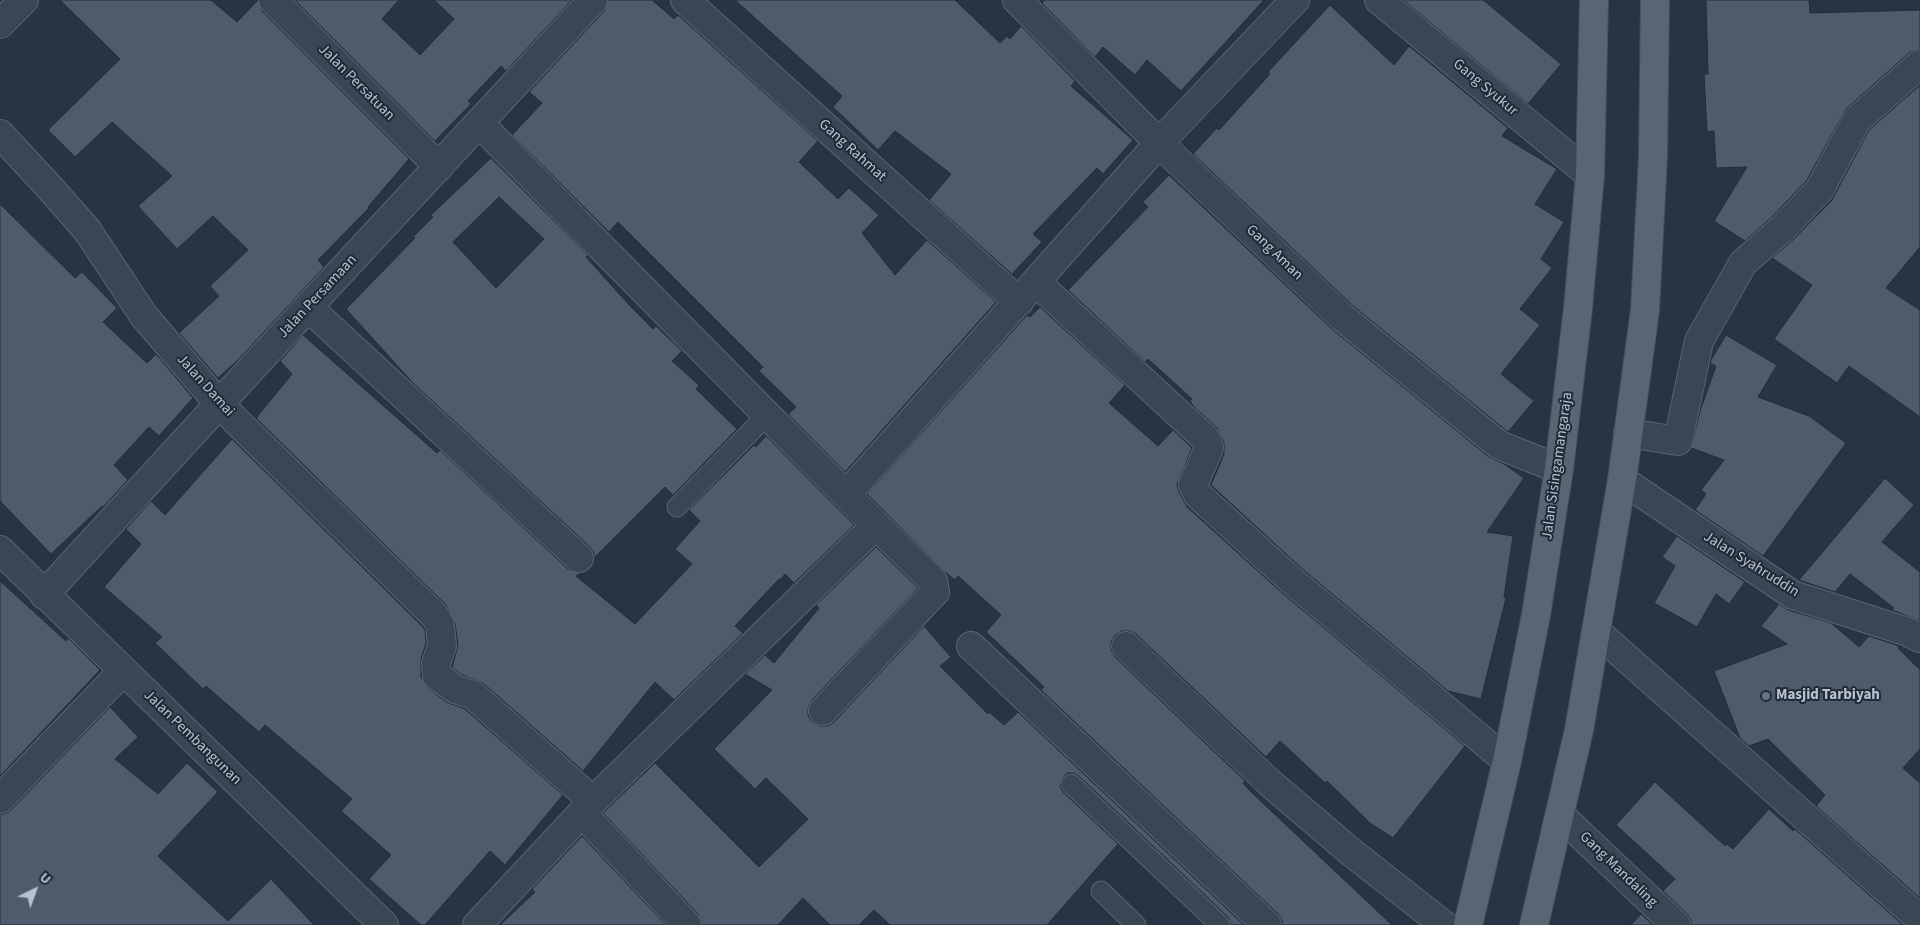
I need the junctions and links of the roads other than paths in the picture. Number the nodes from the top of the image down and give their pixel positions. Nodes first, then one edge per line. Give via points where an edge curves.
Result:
1 (24, 0) edge
2 (272, 0) edge
3 (593, 0) edge
4 (685, 0) edge
5 (1016, 0) edge
6 (1295, 0) edge
7 (1379, 0) edge
8 (1594, 0) edge
9 (1654, 0) edge
10 (0, 24) edge
11 (1920, 64) edge
12 (479, 123) junction
13 (0, 134) edge
14 (1159, 143) junction
15 (439, 167) junction
16 (1590, 175) junction
17 (1036, 282) junction
18 (1018, 302) junction
19 (308, 307) junction
20 (220, 405) junction
21 (766, 415) junction
22 (1628, 433) junction
23 (1559, 469) junction
24 (1622, 480) junction
25 (846, 495) junction
26 (677, 507) dead end
27 (876, 525) junction
28 (0, 550) edge
29 (579, 558) dead end
30 (44, 596) junction
31 (1596, 631) junction
32 (1918, 633) edge
33 (971, 646) dead end
34 (1126, 646) dead end
35 (123, 671) junction
36 (823, 711) dead end
37 (1507, 761) junction
38 (1071, 784) dead end
39 (0, 798) edge
40 (588, 807) junction
41 (1560, 815) junction
42 (1101, 891) dead end
43 (1920, 919) edge
44 (384, 925) edge
45 (477, 925) edge
46 (687, 925) edge
47 (1136, 925) edge
48 (1220, 925) edge
49 (1267, 925) edge
50 (1444, 925) edge
51 (1468, 925) edge
52 (1534, 925) edge
53 (1676, 925) edge

1 - 10 street
2 - 15 street, Jalan Persatuan
3 - 12 street, Jalan Persamaan
4 - 18 street, Gang Rahmat
5 - 14 street, Gang Aman
6 - 14 street
7 - 16 street, Gang Syukur
8 - 16 main road, Jalan Sisingamangaraja
9 - 22 main road via 1653,157 1645,310
11 - 22 street via 1857,120 1820,189 1783,228 1742,263 1699,341 1678,441
12 - 15 street, Jalan Persamaan
12 - 21 street
13 - 20 street, Jalan Damai via 87,230 144,316
14 - 17 street
14 - 23 street, Gang Aman via 1342,318 1499,445
15 - 19 street, Jalan Persamaan
16 - 23 main road, Jalan Sisingamangaraja
17 - 18 street
17 - 37 street via 1206,439 1209,448 1193,485 1198,495 1290,579
18 - 25 street
19 - 20 street, Jalan Persamaan
19 - 29 street
20 - 30 street, Jalan Persamaan
20 - 40 street, Jalan Damai via 435,616 440,625 442,646 436,663 437,676 472,695
21 - 25 street
21 - 26 lane
22 - 24 main road
23 - 37 main road, Jalan Sisingamangaraja via 1536,615
24 - 31 main road
24 - 32 street, Jalan Syahruddin via 1793,594
25 - 27 street
27 - 36 street via 933,581 935,592
27 - 40 street
28 - 30 street, Jalan Pembangunan
30 - 35 street, Jalan Pembangunan
31 - 41 main road
31 - 43 street
33 - 49 street
34 - 50 street via 1270,783
35 - 39 street
35 - 44 street, Jalan Pembangunan
37 - 51 main road, Jalan Sisingamangaraja
38 - 48 lane
40 - 45 street
40 - 46 street
41 - 52 main road
41 - 53 street, Gang Mandaling
42 - 47 lane

